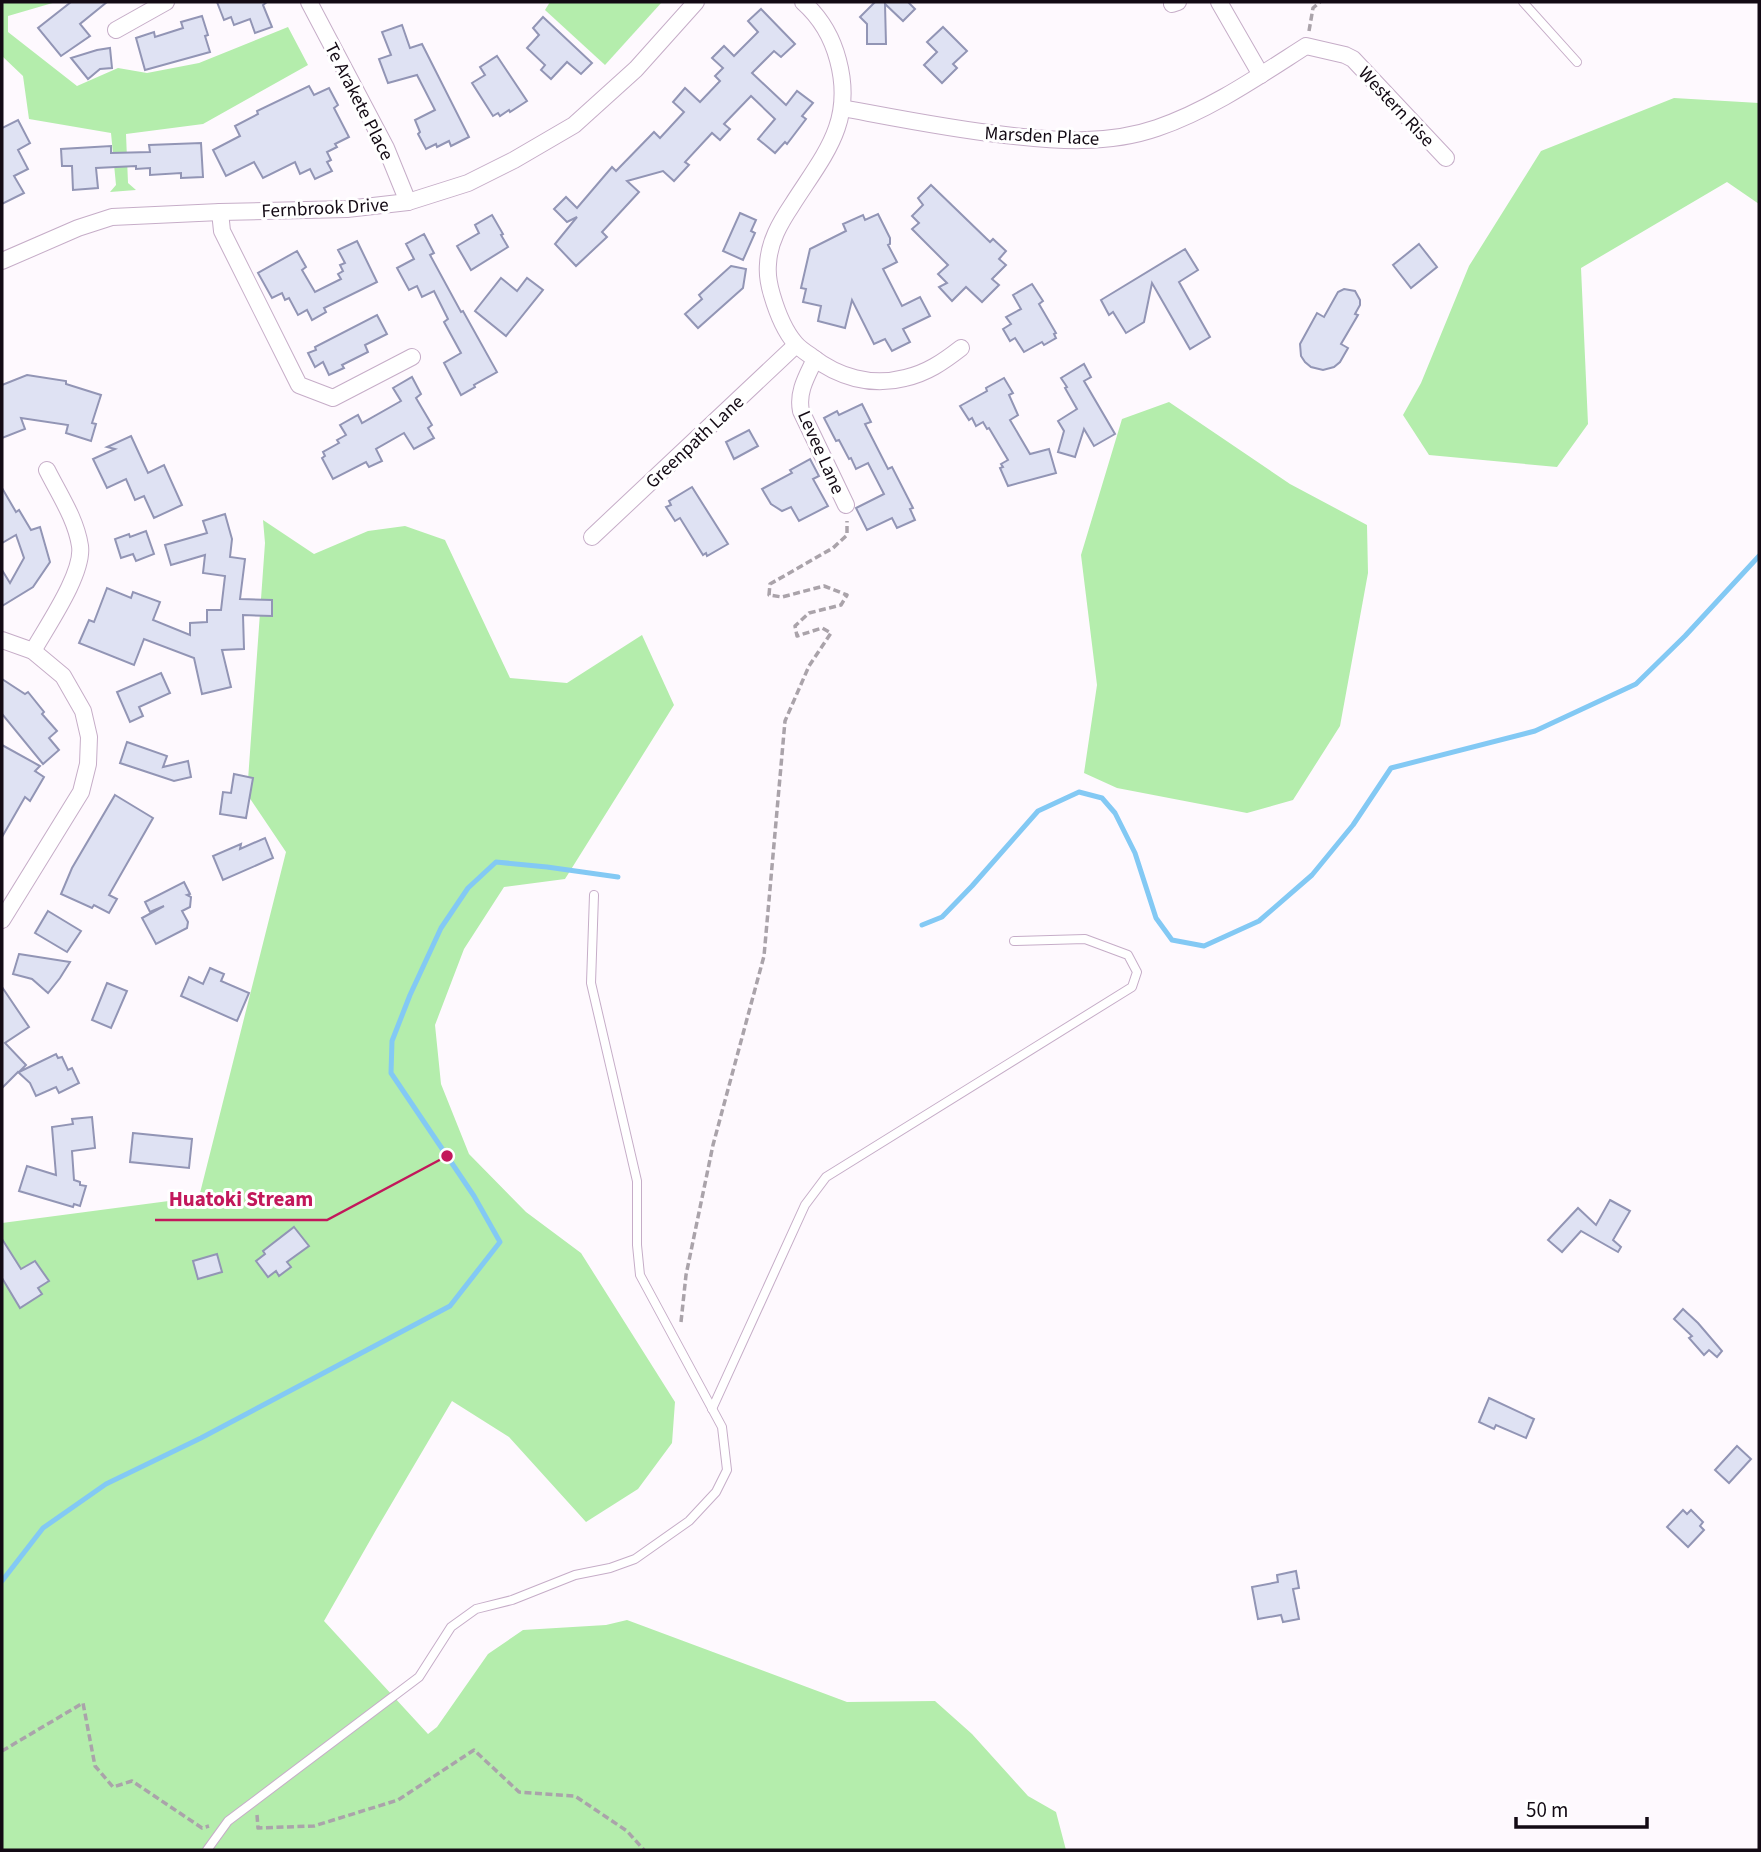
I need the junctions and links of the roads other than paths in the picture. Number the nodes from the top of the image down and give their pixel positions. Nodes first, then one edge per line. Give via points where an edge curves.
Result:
1 (166, 2) edge
2 (309, 2) edge
3 (696, 2) edge
4 (803, 2) edge
5 (1219, 2) edge
6 (1523, 2) edge
7 (116, 30) dead end
8 (1306, 46) joint
9 (1577, 62) dead end
10 (1261, 75) junction
11 (842, 107) junction
12 (1446, 159) dead end
13 (408, 202) junction
14 (220, 212) junction
15 (2, 261) edge
16 (796, 345) junction
17 (961, 348) dead end
18 (412, 357) dead end
19 (815, 359) junction
20 (47, 470) dead end
21 (846, 505) road end
22 (592, 537) dead end
23 (2, 640) edge
24 (33, 651) junction
25 (594, 895) dead end
26 (2, 920) edge
27 (1014, 941) dead end
28 (712, 1409) junction
29 (207, 1850) edge

1 - 7 street
2 - 13 street, Te Arakete Place via 386,148
3 - 13 street, Fernbrook Drive via 636,69 574,125 468,183
4 - 11 street via 827,29 835,49
5 - 10 street
6 - 9 lane
8 - 10 street, Marsden Place
8 - 12 street, Western Rise via 1353,59
10 - 11 street, Marsden Place via 1177,120 1106,139 970,131
11 - 16 street via 835,136 778,227 767,264 776,309
13 - 14 street, Fernbrook Drive via 348,209
14 - 15 street, Fernbrook Drive via 112,217
14 - 18 street via 222,231 299,385 333,398
16 - 19 street
16 - 22 street, Greenpath Lane
17 - 19 street via 933,369 876,382 833,372
19 - 21 street, Levee Lane via 799,402
20 - 24 street via 71,515 80,548 78,571
23 - 24 street
24 - 26 street via 62,676 83,711 89,737 88,764 81,792
25 - 28 lane via 591,984 637,1181 640,1275
27 - 28 lane via 1085,939 1128,955 1136,972 1132,987 826,1177 805,1205
28 - 29 lane via 722,1427 727,1470 716,1492 689,1521 635,1559 476,1609 451,1627 419,1677 228,1821

